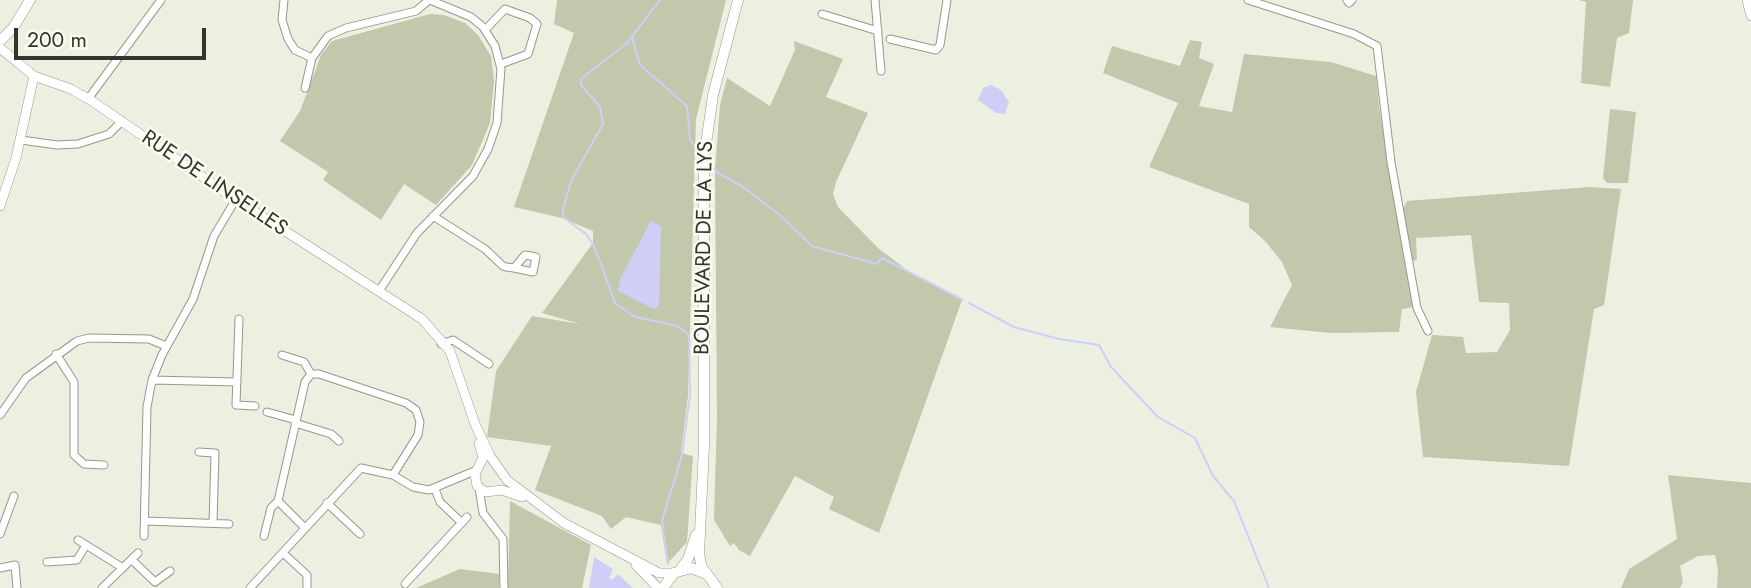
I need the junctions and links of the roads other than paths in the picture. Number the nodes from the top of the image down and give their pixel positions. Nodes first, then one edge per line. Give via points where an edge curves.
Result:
1 (30, 0) edge
2 (161, 0) edge
3 (284, 0) edge
4 (430, 0) edge
5 (738, 0) edge
6 (875, 0) edge
7 (947, 0) edge
8 (1248, 0) edge
9 (1347, 0) edge
10 (1352, 0) edge
11 (1747, 0) edge
12 (822, 14) dead end
13 (1751, 16) edge
14 (485, 30) junction
15 (878, 32) junction
16 (890, 39) dead end
17 (0, 41) edge
18 (0, 48) edge
19 (312, 58) junction
20 (501, 64) junction
21 (881, 71) dead end
22 (34, 76) junction
23 (305, 88) dead end
24 (88, 99) junction
25 (122, 121) junction
26 (21, 140) junction
27 (236, 199) junction
28 (0, 206) edge
29 (433, 216) junction
30 (514, 268) dead end
31 (379, 291) junction
32 (239, 319) dead end
33 (1428, 331) dead end
34 (442, 343) junction
35 (166, 346) junction
36 (56, 354) junction
37 (282, 355) dead end
38 (489, 364) dead end
39 (311, 374) junction
40 (152, 380) junction
41 (237, 382) junction
42 (255, 405) dead end
43 (267, 412) dead end
44 (0, 415) edge
45 (295, 422) junction
46 (339, 441) dead end
47 (199, 452) dead end
48 (104, 465) dead end
49 (498, 467) junction
50 (479, 468) junction
51 (393, 475) junction
52 (503, 476) junction
53 (450, 481) junction
54 (478, 486) junction
55 (435, 489) junction
56 (495, 491) junction
57 (14, 496) dead end
58 (530, 500) junction
59 (702, 500) junction
60 (278, 501) junction
61 (327, 503) junction
62 (482, 508) junction
63 (145, 521) junction
64 (213, 523) junction
65 (229, 524) dead end
66 (305, 527) junction
67 (0, 534) edge
68 (360, 534) dead end
69 (144, 536) dead end
70 (264, 536) dead end
71 (78, 540) dead end
72 (86, 545) junction
73 (138, 553) dead end
74 (283, 553) junction
75 (621, 553) junction
76 (132, 560) junction
77 (47, 562) dead end
78 (0, 568) edge
79 (123, 568) junction
80 (170, 571) dead end
81 (677, 571) junction
82 (707, 574) junction
83 (405, 584) dead end
84 (16, 588) edge
85 (102, 588) edge
86 (250, 588) edge
87 (307, 588) edge
88 (504, 588) edge
89 (660, 588) edge
90 (717, 588) edge

1 - 17 main road
2 - 24 street
3 - 19 street via 282,20 288,39 298,52
4 - 14 street via 471,17
4 - 19 street via 416,11 337,31
5 - 59 main road, BOULEVARD DE LA LYS via 713,95 704,158
6 - 15 street
7 - 16 street via 936,50
8 - 33 street via 1354,34 1377,46 1389,151 1417,308
9 - 10 street
11 - 13 street
12 - 15 street
14 - 20 street
14 - 20 street via 505,9 537,24 528,54
15 - 21 street
18 - 22 street, RUE DE LINSELLES
19 - 23 street
20 - 29 street via 499,112 488,149 470,181
22 - 24 street, RUE DE LINSELLES
22 - 26 street
24 - 25 street, RUE DE LINSELLES
25 - 26 street via 109,135 78,144
25 - 27 street, RUE DE LINSELLES
26 - 28 street
27 - 31 street, RUE DE LINSELLES
27 - 35 street via 214,236 193,299
29 - 30 street via 498,263
29 - 31 street
31 - 34 street, RUE DE LINSELLES via 428,324
32 - 41 street
34 - 38 street via 453,340
34 - 49 street, RUE DE LINSELLES
34 - 50 street, RUE DE LINSELLES via 483,456
35 - 36 street via 149,339 89,338
35 - 40 street
36 - 44 street via 22,382
36 - 48 street via 74,382 74,456 84,464
37 - 39 street via 304,362
39 - 45 street
39 - 51 street via 415,408 418,435
40 - 41 street
40 - 63 street
41 - 42 street via 236,405
43 - 45 street
45 - 46 street
45 - 60 street
47 - 64 street via 215,453
49 - 50 street via 488,464
49 - 52 street
50 - 53 street
50 - 54 street
51 - 55 street via 413,487
51 - 61 street via 361,468
52 - 56 street
52 - 58 street
53 - 54 street via 463,479
53 - 55 street
54 - 56 street
54 - 62 street
55 - 83 street via 440,502 465,520
56 - 58 street
56 - 62 street
57 - 67 street
58 - 75 street
59 - 81 main road, BOULEVARD DE LA LYS via 694,541
59 - 82 main road, BOULEVARD DE LA LYS via 699,557
60 - 66 street
60 - 70 street via 271,508
61 - 66 street
61 - 68 street
62 - 88 street via 503,539
63 - 64 street
63 - 69 street
64 - 65 street
66 - 74 street
71 - 72 street
72 - 77 street via 76,560
72 - 79 street
73 - 76 street
74 - 86 street
74 - 87 street via 307,575
75 - 81 street via 659,573
75 - 89 street
76 - 79 street
76 - 80 street via 155,582
78 - 84 street via 15,565
79 - 85 street
81 - 82 main road via 694,568
81 - 89 main road, BOULEVARD DE LA LYS
82 - 90 main road

